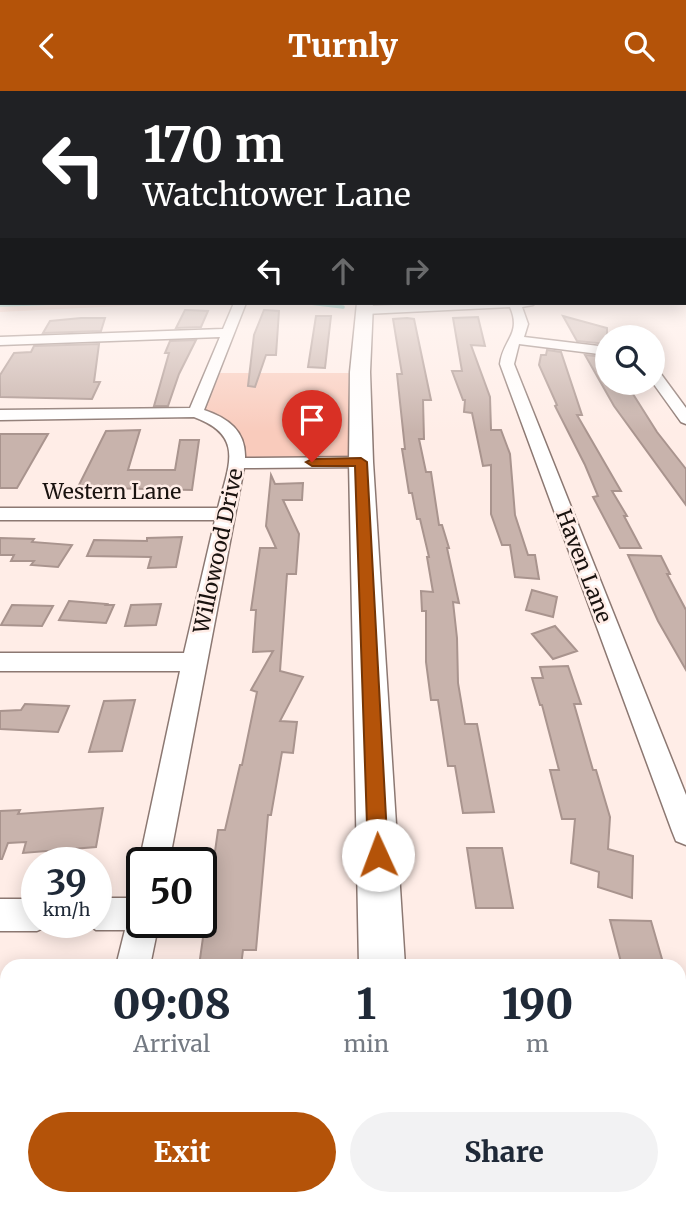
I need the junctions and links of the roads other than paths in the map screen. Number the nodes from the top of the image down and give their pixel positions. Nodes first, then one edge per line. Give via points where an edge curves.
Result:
1 (229, 328) edge
2 (363, 328) edge
3 (523, 328) edge
4 (227, 333) junction
5 (515, 340) junction
6 (0, 341) edge
7 (595, 350) edge
8 (665, 390) edge
9 (196, 412) junction
10 (0, 415) edge
11 (686, 419) edge
12 (361, 462) junction
13 (237, 463) junction
14 (0, 514) edge
15 (225, 514) junction
16 (0, 662) edge
17 (194, 662) junction
18 (686, 831) edge
19 (157, 847) edge
20 (0, 915) edge
21 (21, 915) edge
22 (139, 938) edge
23 (135, 959) edge
24 (382, 959) edge

1 - 4 street
2 - 12 main road
3 - 5 street, Haven Lane
4 - 6 street
4 - 9 street
5 - 7 street
5 - 18 street, Haven Lane via 507,364
8 - 11 street
9 - 10 street, Willowood Drive
9 - 13 street, Willowood Drive via 229,429 237,440
12 - 13 street
12 - 24 main road
13 - 15 street, Willowood Drive
14 - 15 street, Western Lane
15 - 17 street, Willowood Drive
16 - 17 street
17 - 19 street, Willowood Drive
20 - 21 street
22 - 23 street

